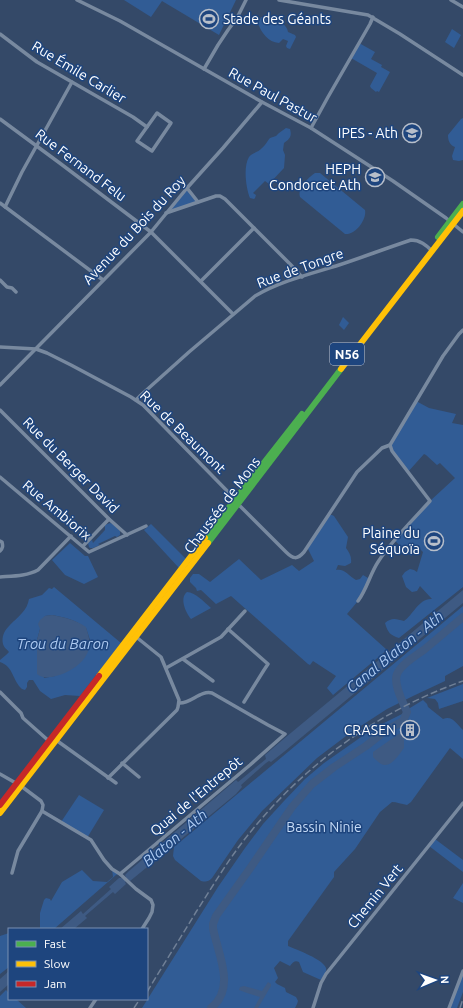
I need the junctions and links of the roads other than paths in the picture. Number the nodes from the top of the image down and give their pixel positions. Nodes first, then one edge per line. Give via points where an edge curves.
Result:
1 (77, 0) edge
2 (246, 0) edge
3 (280, 0) edge
4 (451, 0) edge
5 (463, 6) edge
6 (373, 17) junction
7 (0, 34) edge
8 (204, 69) junction
9 (463, 75) edge
10 (72, 82) junction
11 (262, 102) junction
12 (0, 120) edge
13 (147, 127) junction
14 (311, 128) junction
15 (37, 146) junction
16 (187, 188) junction
17 (198, 202) junction
18 (0, 203) edge
19 (463, 204) edge
20 (5, 207) junction
21 (463, 211) edge
22 (165, 213) junction
23 (451, 222) junction
24 (254, 228) junction
25 (151, 232) junction
26 (463, 232) edge
27 (431, 249) junction
28 (302, 277) junction
29 (0, 280) edge
30 (103, 280) junction
31 (201, 281) junction
32 (16, 292) dead end
33 (233, 314) junction
34 (463, 330) edge
35 (0, 347) edge
36 (36, 349) junction
37 (0, 385) edge
38 (136, 400) junction
39 (0, 410) edge
40 (390, 445) junction
41 (0, 477) edge
42 (237, 501) junction
43 (109, 519) junction
44 (146, 526) dead end
45 (126, 535) junction
46 (71, 536) junction
47 (0, 541) edge
48 (83, 546) junction
49 (0, 551) edge
50 (0, 577) edge
51 (358, 600) dead end
52 (245, 611) dead end
53 (228, 629) junction
54 (134, 635) junction
55 (183, 659) junction
56 (166, 668) junction
57 (214, 681) dead end
58 (0, 692) edge
59 (244, 702) dead end
60 (179, 704) junction
61 (53, 740) junction
62 (122, 764) junction
63 (0, 774) edge
64 (108, 778) junction
65 (139, 778) dead end
66 (116, 783) dead end
67 (18, 785) junction
68 (463, 803) edge
69 (0, 805) edge
70 (42, 811) junction
71 (0, 813) edge
72 (12, 873) dead end
73 (124, 877) junction
74 (143, 928) edge
75 (463, 971) edge
76 (313, 1008) edge
77 (449, 1008) edge

1 - 8 street, Rue Paul Pastur via 120,20
2 - 8 street
3 - 6 street
4 - 5 street
6 - 9 street
6 - 14 street
7 - 10 street, Rue Émile Carlier via 37,62
8 - 11 street, Rue Paul Pastur
10 - 13 street, Rue Émile Carlier
10 - 15 street
11 - 14 street, Rue Paul Pastur
11 - 16 street, Avenue du Bois du Roy
12 - 15 street, Rue Fernand Felu
13 - 13 street via 137,141 152,151 171,123 157,113
14 - 23 street, Rue Paul Pastur
15 - 20 street
15 - 25 street, Rue Fernand Felu
16 - 17 street
16 - 22 street, Avenue du Bois du Roy
17 - 22 street
17 - 24 street via 220,196
18 - 20 street
19 - 23 main road, Chaussée de Mons / N56
20 - 30 street
21 - 23 main road, Chaussée de Mons / N56
22 - 25 street, Avenue du Bois du Roy
23 - 26 street, Rue Paul Pastur
23 - 27 main road, Chaussée de Mons / N56
24 - 28 street
24 - 31 street
25 - 30 street, Avenue du Bois du Roy
25 - 31 street, Rue Fernand Felu
27 - 28 street, Rue de Tongre via 421,242 411,240
27 - 42 main road, Chaussée de Mons / N56
28 - 33 street, Rue de Tongre via 264,291
29 - 32 street
30 - 36 street, Avenue du Bois du Roy
31 - 33 street, Rue Fernand Felu
33 - 38 street, Rue de Tongre
34 - 40 street via 443,356
35 - 36 street, Rue de Beaumont
36 - 37 street, Avenue du Bois du Roy
36 - 38 street, Rue de Beaumont via 71,364
38 - 42 street, Rue de Beaumont
39 - 43 street, Rue du Berger David
40 - 42 street, Rue de Beaumont via 382,448 357,472 304,552 298,557 292,558
40 - 51 street via 430,502 395,538 378,562
41 - 46 street, Rue Ambiorix
42 - 54 main road, Chaussée de Mons / N56
43 - 45 street, Rue du Berger David
43 - 48 street
44 - 45 street, Rue Ambiorix
45 - 48 street, Rue Ambiorix via 89,552
46 - 48 street, Rue Ambiorix
46 - 50 street via 38,570 25,575
47 - 49 street
52 - 53 street
53 - 55 street via 221,637
53 - 59 street via 268,664
54 - 56 street via 161,657
54 - 61 main road, Chaussée de Mons / N56
55 - 56 street
55 - 57 street
56 - 60 street
58 - 61 street via 23,718
60 - 62 street
60 - 73 street, Quai de l'Entrepôt via 207,692 212,693 285,734
61 - 64 street
61 - 67 main road, Chaussée de Mons / N56
62 - 64 street
62 - 65 street
63 - 67 street
64 - 66 street
67 - 69 main road, Chaussée de Mons / N56
67 - 70 street via 42,801
67 - 71 main road, Chaussée de Mons / N56
68 - 76 street, Chemin Vert via 326,974
70 - 72 street via 18,851
70 - 73 street via 91,840 109,866
73 - 74 street via 152,902 152,912
75 - 77 street

